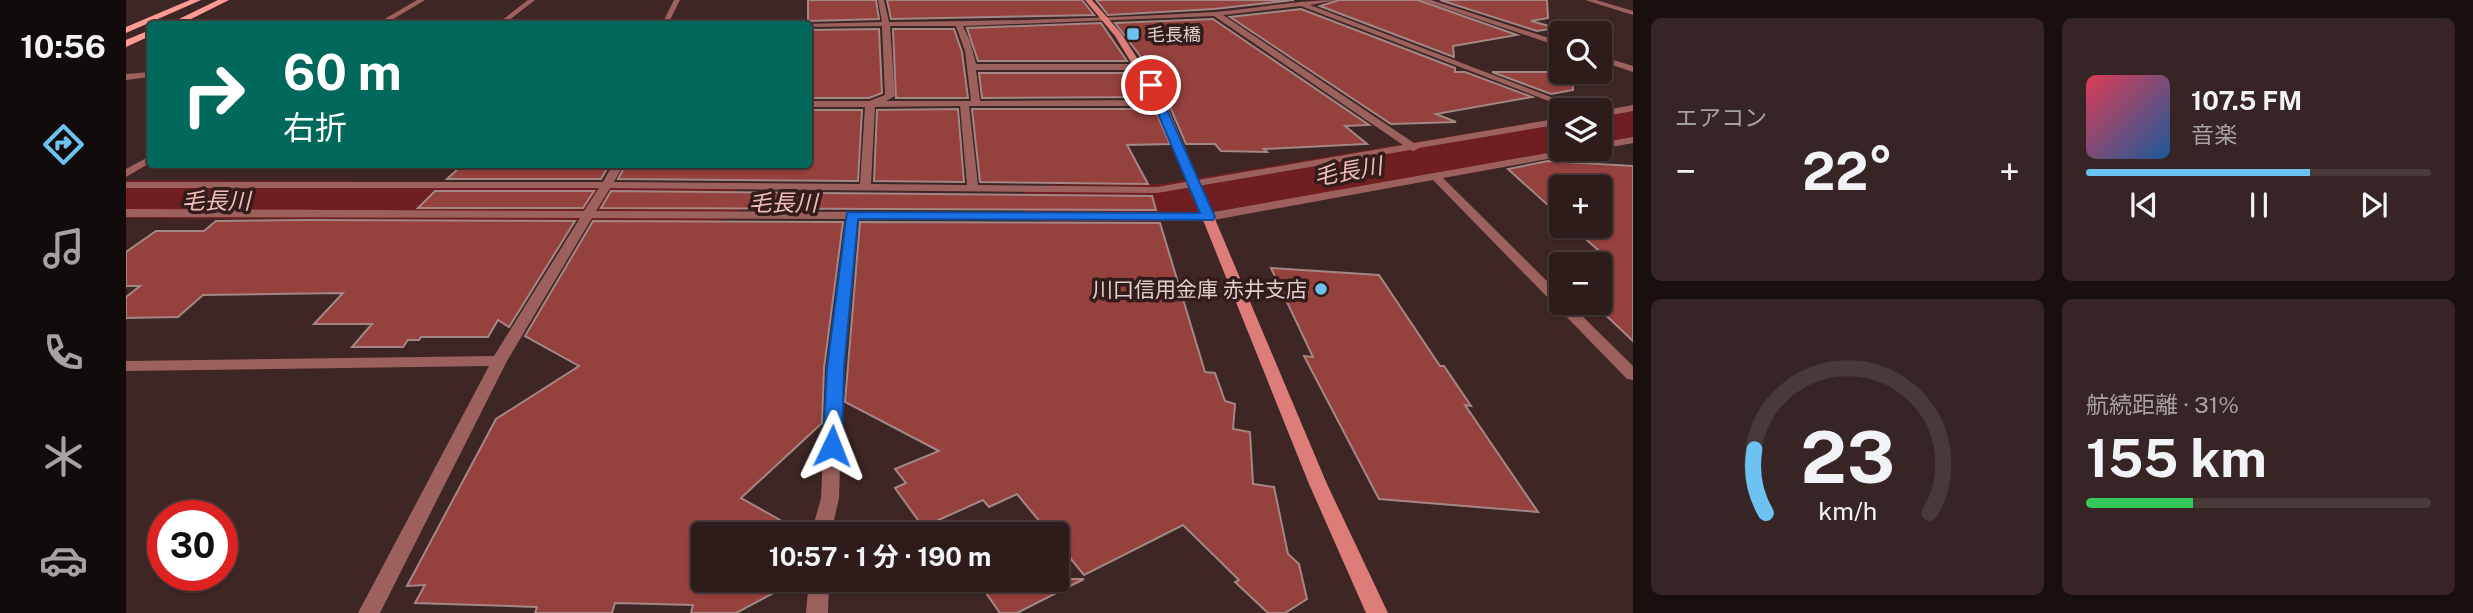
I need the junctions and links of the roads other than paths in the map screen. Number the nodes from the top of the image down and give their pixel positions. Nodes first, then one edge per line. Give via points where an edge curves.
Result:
1 (197, 0) edge
2 (225, 0) edge
3 (422, 0) edge
4 (533, 0) edge
5 (677, 0) edge
6 (881, 0) edge
7 (1088, 0) edge
8 (1333, 0) edge
9 (1424, 0) edge
10 (1588, 0) edge
11 (1300, 3) junction
12 (1216, 13) junction
13 (1633, 13) edge
14 (1104, 17) junction
15 (147, 21) edge
16 (147, 21) edge
17 (177, 21) edge
18 (385, 21) edge
19 (504, 21) edge
20 (666, 21) edge
21 (958, 23) junction
22 (886, 24) junction
23 (812, 25) edge
24 (126, 30) edge
25 (147, 34) edge
26 (1549, 41) edge
27 (126, 44) edge
28 (1612, 62) edge
29 (972, 67) junction
30 (1140, 67) junction
31 (1633, 69) edge
32 (147, 75) edge
33 (126, 77) edge
34 (1549, 98) edge
35 (964, 103) junction
36 (976, 103) junction
37 (1161, 103) junction
38 (812, 104) edge
39 (870, 104) junction
40 (1633, 108) edge
41 (1612, 112) edge
42 (1549, 123) edge
43 (1631, 142) edge
44 (1612, 144) edge
45 (1414, 148) junction
46 (1549, 156) edge
47 (147, 161) edge
48 (617, 168) edge
49 (126, 174) edge
50 (1435, 176) junction
51 (126, 185) edge
52 (865, 188) junction
53 (1195, 188) junction
54 (973, 189) junction
55 (597, 200) junction
56 (126, 214) edge
57 (1207, 214) junction
58 (852, 215) junction
59 (499, 361) junction
60 (126, 366) edge
61 (1633, 375) edge
62 (824, 522) edge
63 (818, 592) edge
64 (369, 613) edge
65 (817, 613) edge
66 (1377, 613) edge

1 - 16 main road
2 - 17 main road
3 - 18 street
4 - 19 street
5 - 20 street
6 - 22 street
7 - 14 street
8 - 11 street
9 - 26 street
10 - 13 street
11 - 12 street
11 - 34 street
12 - 14 street
12 - 45 street
14 - 21 street
14 - 30 street
15 - 24 main road
21 - 22 street
21 - 29 street
22 - 23 street
22 - 39 street via 890,96
25 - 27 main road
28 - 31 street
29 - 30 street
29 - 36 street
30 - 37 street
32 - 33 street
35 - 36 street
35 - 39 street
35 - 54 street
36 - 37 street
37 - 53 street
38 - 39 street
39 - 52 street
40 - 41 street
42 - 45 street
43 - 44 street
45 - 53 street
46 - 50 street
47 - 49 street
48 - 55 street
50 - 57 street
50 - 61 street
51 - 55 street
52 - 54 street
52 - 55 street
53 - 54 street
53 - 57 street
55 - 56 street
55 - 58 street
55 - 59 street
57 - 58 street
57 - 66 street via 1318,484
58 - 62 street via 835,368 830,498
59 - 60 street
59 - 64 street
63 - 65 street

